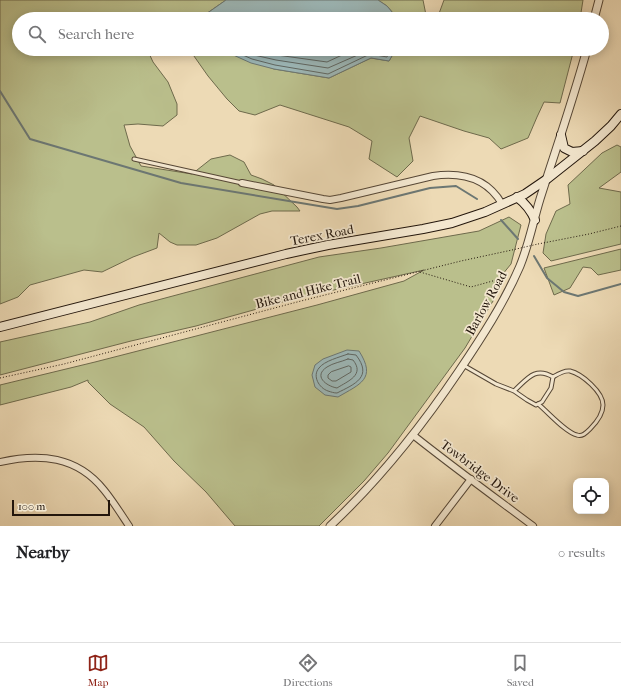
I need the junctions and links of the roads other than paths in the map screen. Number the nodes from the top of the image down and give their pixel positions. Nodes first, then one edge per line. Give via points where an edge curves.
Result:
1 (599, 0) edge
2 (596, 12) edge
3 (585, 56) edge
4 (621, 114) edge
5 (561, 136) junction
6 (584, 151) junction
7 (134, 159) dead end
8 (547, 179) junction
9 (242, 183) joint
10 (517, 197) junction
11 (502, 204) junction
12 (535, 220) junction
13 (0, 327) edge
14 (463, 365) junction
15 (553, 377) junction
16 (514, 391) junction
17 (538, 404) junction
18 (413, 434) junction
19 (0, 462) edge
20 (471, 480) junction
21 (129, 526) edge
22 (330, 526) edge
23 (435, 526) edge
24 (534, 526) edge

1 - 2 street
3 - 5 street, Barlow Road
4 - 6 main road, Terex Road
5 - 6 main road via 564,148 572,152
5 - 8 street, Barlow Road
6 - 8 main road, Terex Road
7 - 9 lane
8 - 10 main road, Terex Road
8 - 12 street, Barlow Road
9 - 11 street via 330,200 444,174 466,176 479,182
10 - 11 main road, Terex Road
10 - 12 main road via 525,203
11 - 13 main road, Terex Road via 445,224 293,253
12 - 14 street, Barlow Road via 516,275 492,320
14 - 16 lane
14 - 18 street, Barlow Road
15 - 16 lane via 536,372
15 - 17 lane via 550,388
15 - 17 lane via 568,371 592,385 603,405 595,424 584,435 577,436
16 - 17 lane
18 - 20 street, Towbridge Drive
18 - 22 street, Barlow Road via 363,493
19 - 21 street via 15,458 38,457 74,466 104,489
20 - 23 street
20 - 24 street, Towbridge Drive

